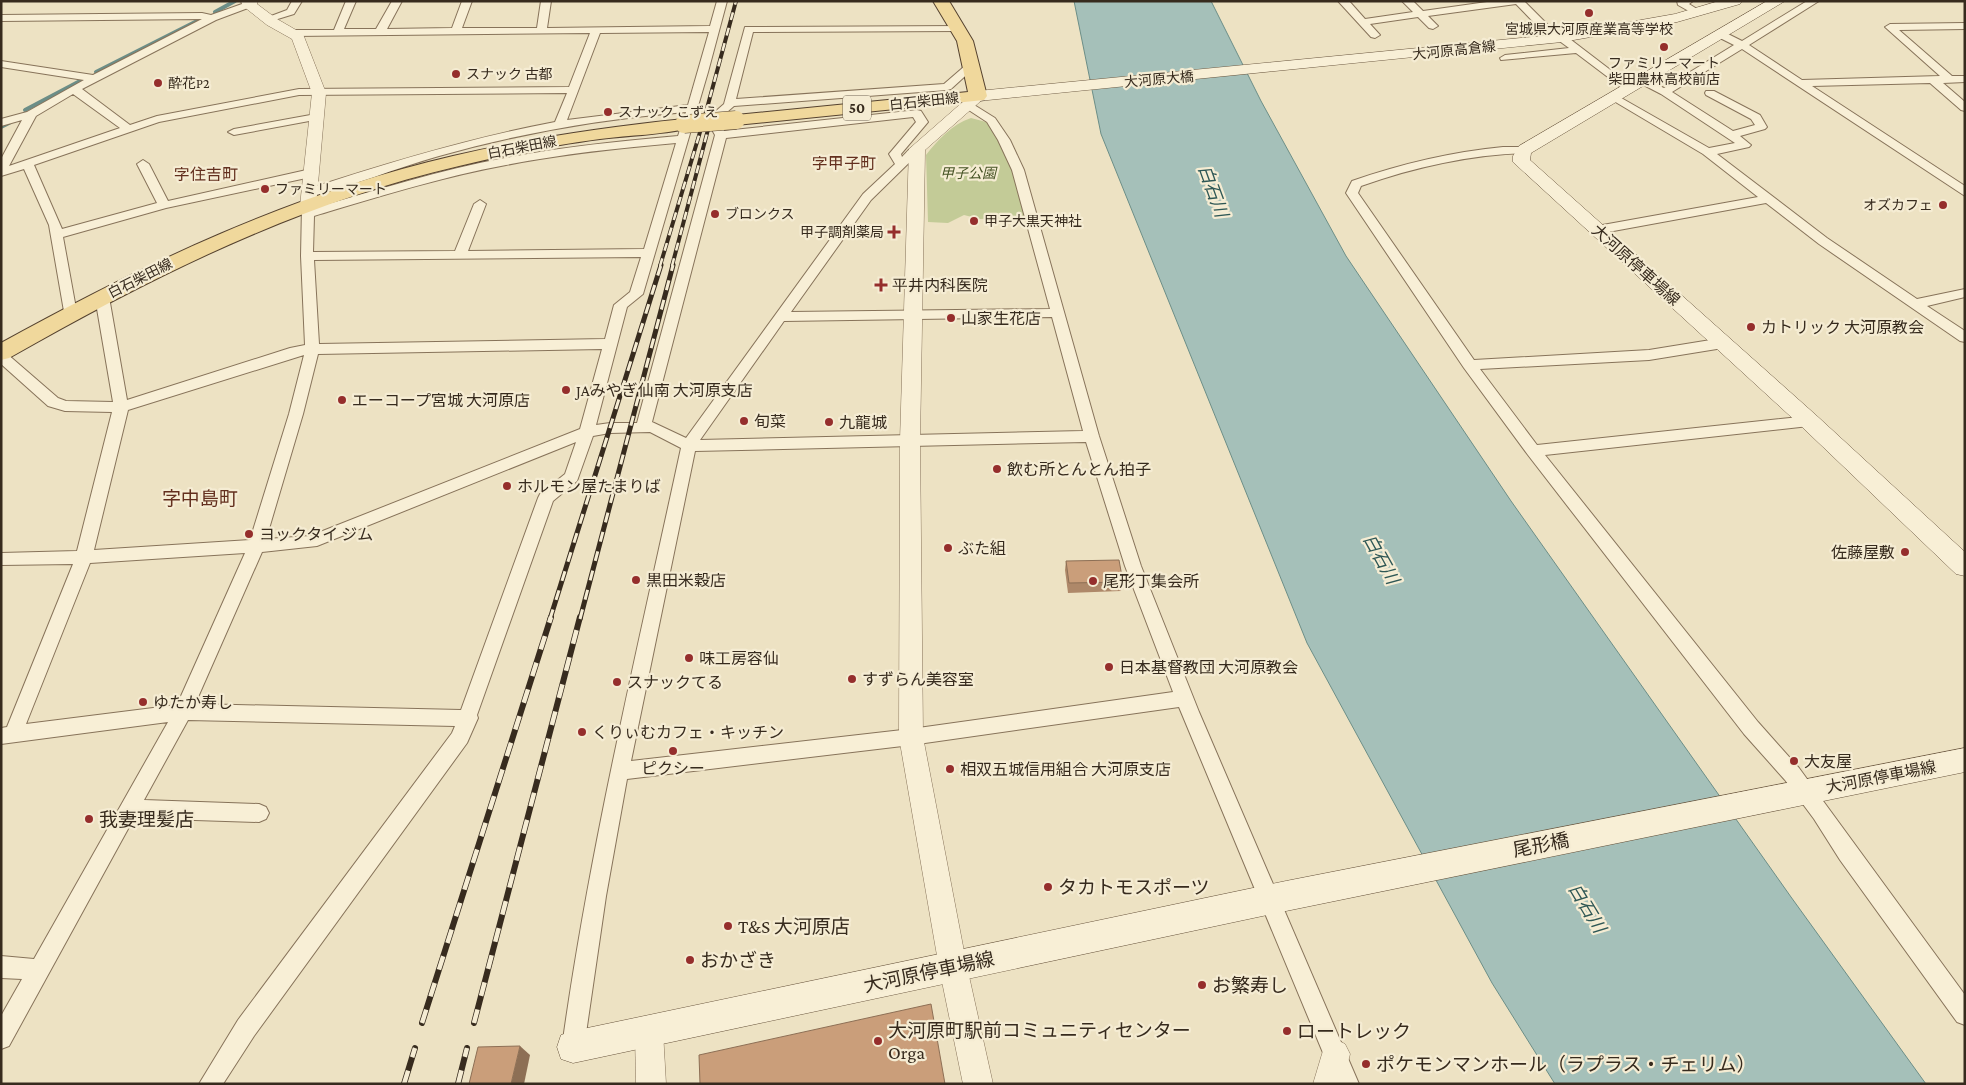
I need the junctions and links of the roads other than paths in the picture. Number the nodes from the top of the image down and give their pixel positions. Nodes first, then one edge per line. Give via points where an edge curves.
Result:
1 (298, 1) edge
2 (351, 1) edge
3 (397, 1) edge
4 (467, 1) edge
5 (546, 1) edge
6 (722, 1) edge
7 (941, 1) edge
8 (1343, 1) edge
9 (1406, 1) edge
10 (1735, 1) edge
11 (1778, 1) edge
12 (1814, 1) edge
13 (249, 2) edge
14 (1472, 7) edge
15 (1697, 8) edge
16 (1420, 14) junction
17 (1, 18) edge
18 (212, 18) junction
19 (268, 19) junction
20 (1363, 22) junction
21 (1433, 26) dead end
22 (1736, 27) junction
23 (958, 28) junction
24 (1963, 28) edge
25 (714, 29) junction
26 (541, 31) junction
27 (596, 31) junction
28 (338, 32) junction
29 (380, 32) junction
30 (456, 32) junction
31 (294, 33) junction
32 (1375, 35) dead end
33 (1722, 35) junction
34 (1562, 38) junction
35 (1742, 45) junction
36 (1578, 50) junction
37 (1505, 58) dead end
38 (1320, 63) joint
39 (3, 65) edge
40 (970, 67) junction
41 (95, 78) junction
42 (1949, 79) junction
43 (1965, 79) edge
44 (1932, 80) junction
45 (1800, 83) junction
46 (1635, 84) junction
47 (74, 89) junction
48 (573, 90) junction
49 (1665, 92) junction
50 (319, 93) junction
51 (1710, 93) dead end
52 (1612, 97) junction
53 (981, 98) junction
54 (1965, 108) edge
55 (733, 111) junction
56 (31, 114) junction
57 (316, 117) junction
58 (1, 123) edge
59 (687, 124) junction
60 (560, 125) junction
61 (127, 128) junction
62 (234, 132) dead end
63 (721, 135) junction
64 (1731, 135) junction
65 (7, 149) edge
66 (917, 149) junction
67 (1525, 150) junction
68 (1707, 152) junction
69 (28, 163) junction
70 (143, 164) dead end
71 (901, 165) junction
72 (1, 171) edge
73 (310, 173) junction
74 (1965, 192) edge
75 (1767, 199) junction
76 (164, 204) junction
77 (308, 204) junction
78 (480, 204) dead end
79 (1597, 230) junction
80 (56, 235) junction
81 (649, 253) junction
82 (460, 255) junction
83 (308, 256) junction
84 (1965, 293) edge
85 (102, 297) junction
86 (1915, 304) junction
87 (1058, 313) junction
88 (70, 314) junction
89 (913, 315) junction
90 (781, 317) junction
91 (1965, 338) edge
92 (1722, 343) junction
93 (610, 344) junction
94 (312, 348) junction
95 (1, 354) edge
96 (1469, 365) junction
97 (121, 407) junction
98 (1809, 421) junction
99 (643, 428) junction
100 (587, 432) junction
101 (1092, 436) junction
102 (910, 441) junction
103 (689, 446) junction
104 (1533, 451) junction
105 (256, 546) junction
106 (84, 556) junction
107 (1, 559) edge
108 (1965, 567) edge
109 (1185, 698) junction
110 (183, 712) junction
111 (469, 718) junction
112 (7, 735) edge
113 (911, 737) junction
114 (1965, 760) edge
115 (619, 771) junction
116 (1801, 793) junction
117 (129, 809) junction
118 (259, 813) dead end
119 (1278, 898) junction
120 (953, 966) junction
121 (1, 967) edge
122 (39, 970) junction
123 (1965, 1014) edge
124 (649, 1032) junction
125 (1, 1038) edge
126 (573, 1047) joint
127 (1335, 1054) junction
128 (210, 1084) edge
129 (651, 1084) edge
130 (978, 1084) edge
131 (1328, 1084) edge
132 (1348, 1084) edge

1 - 19 street via 291,12
2 - 28 street
3 - 29 street
4 - 30 street
5 - 26 street
6 - 25 street
7 - 23 main road, 白石柴田線
8 - 20 street
9 - 16 street
10 - 15 main road, 大河原高倉線
11 - 22 main road
12 - 35 street
13 - 18 street
13 - 19 street
14 - 16 street
14 - 34 street via 1518,1 1550,33
15 - 22 main road
15 - 34 main road, 大河原高倉線 via 1608,32
16 - 20 street
16 - 21 street
17 - 18 street
18 - 41 street
19 - 31 street
20 - 32 street
22 - 33 main road
23 - 40 main road, 白石柴田線 via 965,41
23 - 55 street via 749,29
24 - 42 street via 1890,27
25 - 27 street
25 - 59 street
26 - 27 street
26 - 30 street
27 - 48 street
28 - 29 street
28 - 31 street
29 - 30 street
31 - 50 street via 302,44
33 - 35 street
33 - 46 main road
34 - 36 street
34 - 38 main road, 大河原高倉線
35 - 45 street
35 - 49 street
36 - 37 street
36 - 46 street
38 - 53 main road, 大河原大橋
39 - 41 street
40 - 53 main road, 白石柴田線
40 - 55 street via 947,87
41 - 47 street
42 - 43 street
42 - 44 street
44 - 45 street
44 - 54 street
45 - 74 street
46 - 49 street
46 - 52 main road
47 - 56 street
47 - 61 street
48 - 50 street
48 - 60 street
49 - 64 street
50 - 57 street
50 - 61 street via 289,94 157,119
51 - 64 street via 1756,118 1761,127
52 - 67 main road
52 - 68 street
53 - 55 main road, 白石柴田線 / 50
53 - 66 street
53 - 87 street via 1018,170
55 - 59 main road, 白石柴田線 / 50, bridge
55 - 63 street via 722,111 718,128
56 - 58 street
56 - 65 street
57 - 62 street
57 - 73 street
59 - 60 street via 636,113
59 - 77 main road, 白石柴田線 / 50 via 582,136 514,148 454,161
59 - 81 street
60 - 77 street via 420,157
61 - 69 street
63 - 71 street via 917,113 922,122 895,154
63 - 99 street
64 - 68 street via 1745,145
65 - 72 street
66 - 71 street
66 - 89 street
67 - 79 main road, 大河原停車場線 via 1522,162
67 - 96 street via 1456,154 1387,172 1356,184 1352,193
68 - 75 street
69 - 72 street
69 - 80 street
70 - 76 street
71 - 90 street via 867,197
73 - 76 street
73 - 77 street
75 - 79 street
75 - 86 street
76 - 80 street
77 - 83 street
77 - 85 main road, 白石柴田線 / 50 via 175,260
78 - 82 street
79 - 92 main road, 大河原停車場線
80 - 88 street
81 - 82 street
81 - 93 street via 636,294 620,305
82 - 83 street
83 - 94 street
84 - 86 street
85 - 88 main road, 白石柴田線 / 50
85 - 97 street
86 - 91 street
87 - 89 street
87 - 101 street
88 - 95 main road, 白石柴田線 / 50
89 - 90 street
89 - 102 street
90 - 103 street
92 - 96 street via 1649,355
92 - 98 main road, 大河原停車場線
93 - 94 street
93 - 100 street
94 - 97 street
94 - 105 street via 296,414
95 - 97 street via 53,402 65,406
96 - 104 street
97 - 106 street
98 - 104 street
98 - 108 main road, 大河原停車場線
99 - 100 street
99 - 103 street via 652,427
100 - 105 street via 311,542
100 - 111 street via 572,477 546,498
101 - 102 street
101 - 109 street via 1133,566
102 - 103 street
102 - 113 street
103 - 115 street
104 - 116 street via 1751,728 1792,774
105 - 106 street
105 - 110 street
106 - 107 street
106 - 112 street
109 - 113 street
109 - 119 street
110 - 111 street
110 - 112 street
110 - 117 street
111 - 128 street via 460,737 246,1028
113 - 115 street
113 - 120 street
114 - 116 main road, 大河原停車場線
115 - 126 street
116 - 119 main road, 尾形橋
116 - 123 street
117 - 118 street
117 - 122 street
119 - 120 main road, 大河原停車場線
119 - 127 street
120 - 124 main road, 大河原停車場線
120 - 130 street
121 - 122 street
122 - 125 street
124 - 126 main road, 大河原停車場線
124 - 129 street
127 - 131 street
127 - 132 street

